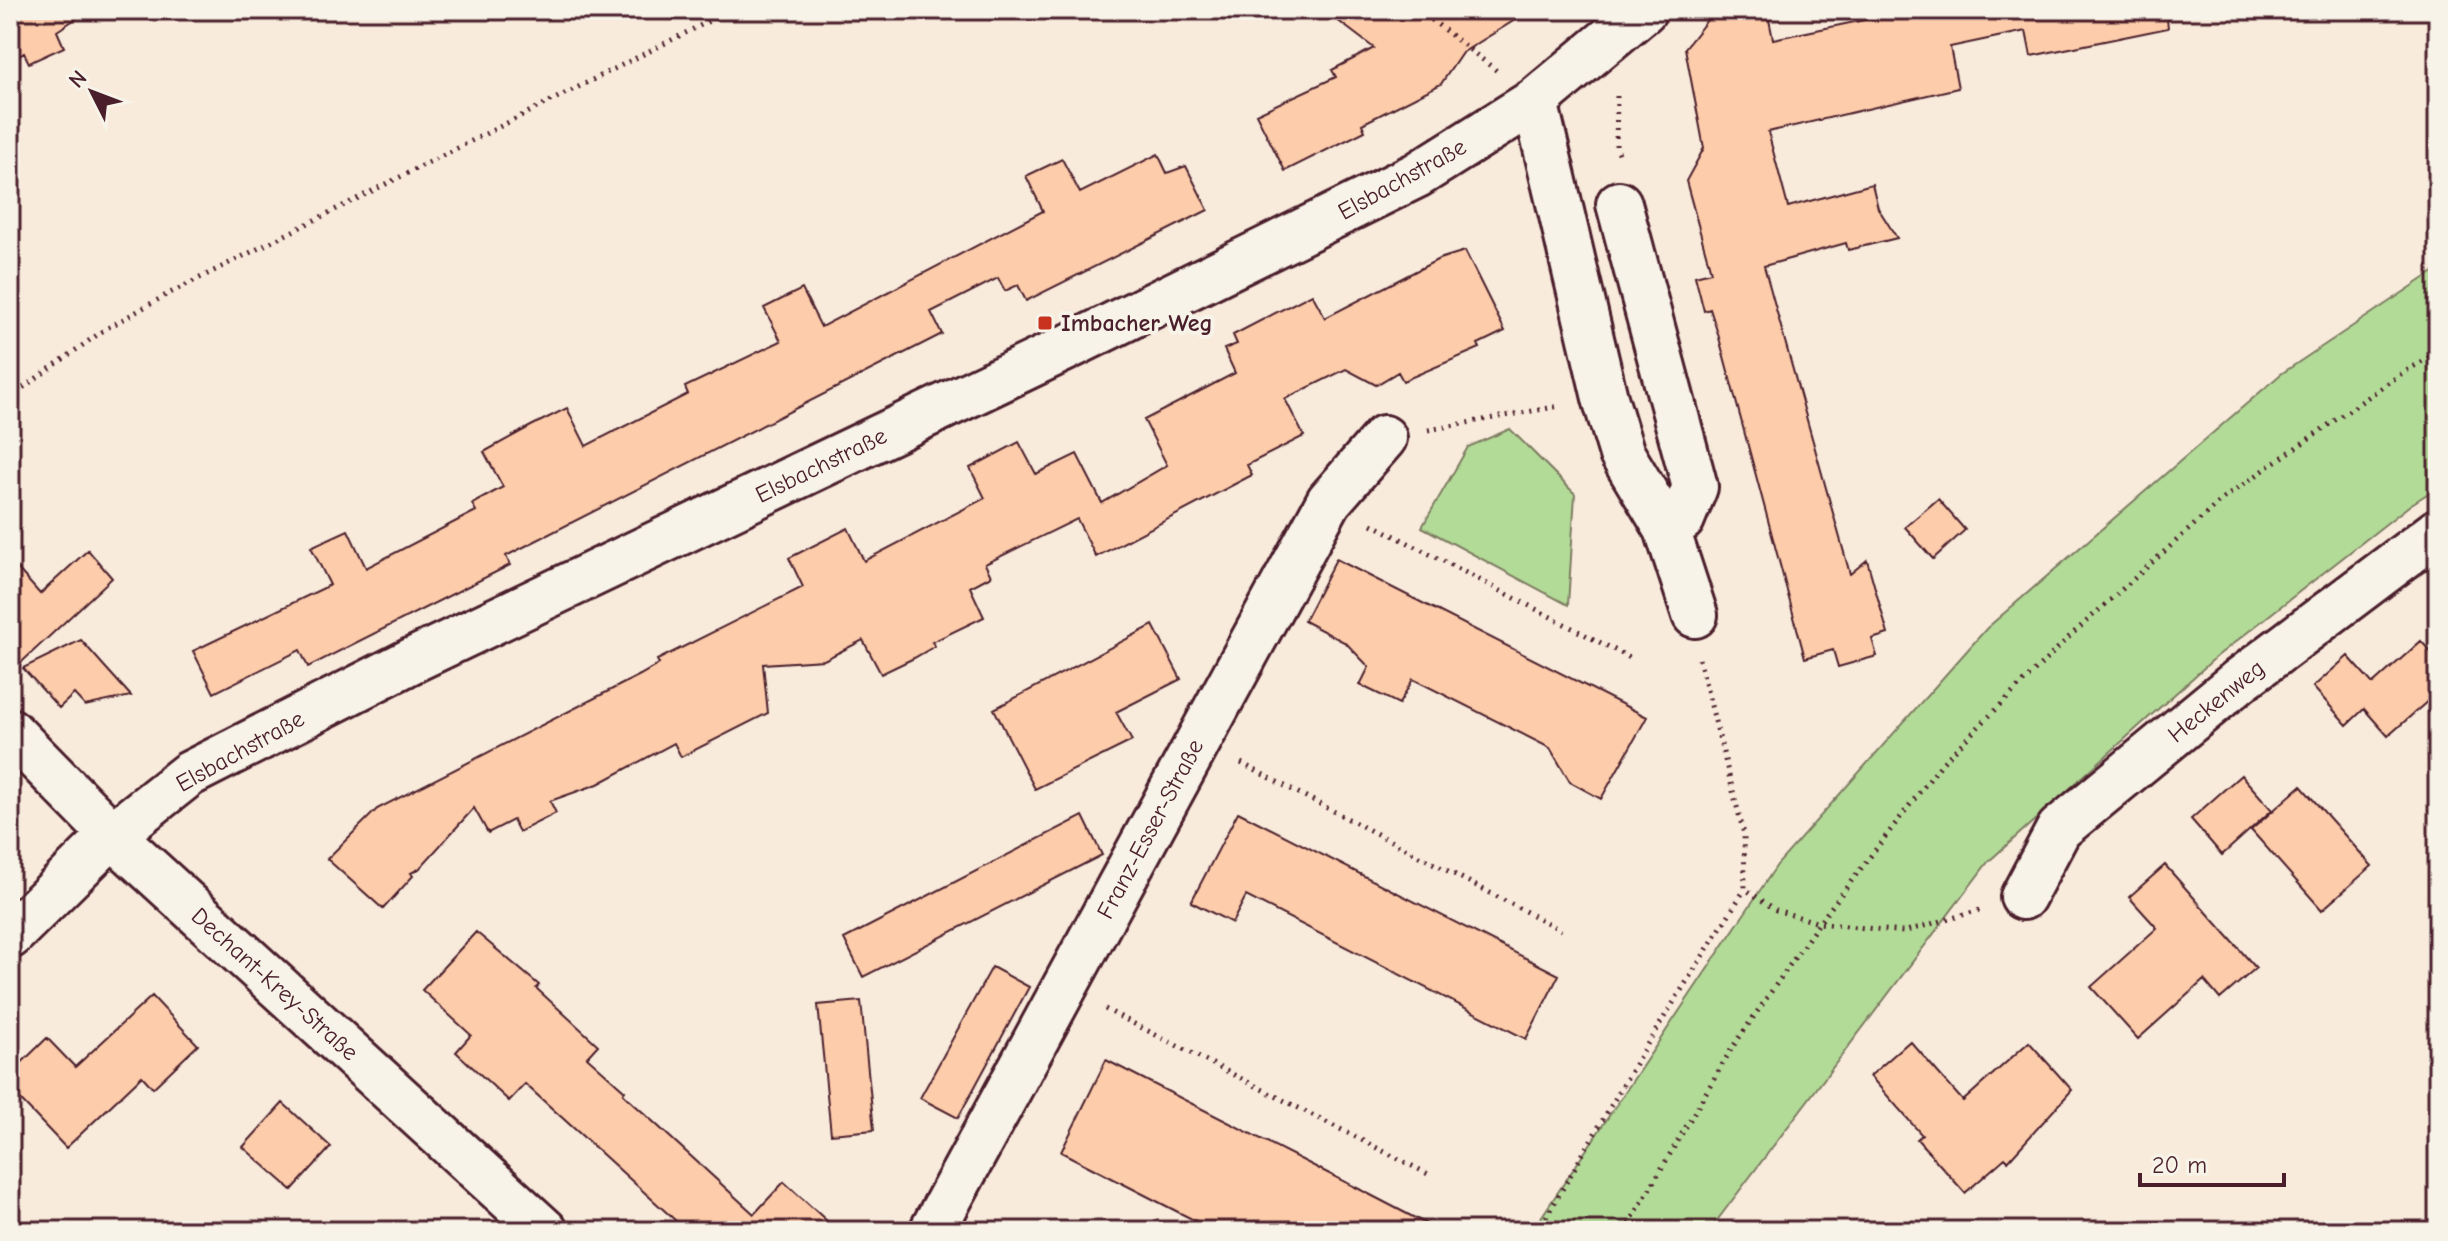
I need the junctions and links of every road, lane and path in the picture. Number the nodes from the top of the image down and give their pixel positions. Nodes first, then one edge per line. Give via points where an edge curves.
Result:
1 (731, 10) edge
2 (1419, 10) edge
3 (1626, 17) edge
4 (1535, 101) junction
5 (1619, 204) dead end
6 (2438, 352) edge
7 (10, 397) edge
8 (1605, 398) junction
9 (1384, 438) joint
10 (1329, 501) junction
11 (1667, 529) junction
12 (2438, 531) edge
13 (1695, 615) joint
14 (1632, 659) dead end
15 (10, 731) edge
16 (1197, 741) junction
17 (112, 835) junction
18 (1745, 889) junction
19 (2023, 897) joint
20 (1819, 923) junction
21 (1561, 930) dead end
22 (10, 936) edge
23 (1064, 989) junction
24 (1428, 1174) dead end
25 (545, 1231) edge
26 (932, 1231) edge
27 (1538, 1231) edge
28 (1625, 1231) edge

1 - 7 path via 168,294 104,330
2 - 4 path
3 - 4 street, Elsbachstraße
4 - 8 street
4 - 17 street, Elsbachstraße via 1417,175 413,660 189,774
5 - 11 street via 1695,487 1682,519
6 - 20 path via 2224,498 2070,636 1943,762
8 - 9 path
8 - 11 street via 1622,454
9 - 10 street, Franz-Esser-Straße
10 - 14 path
10 - 16 street, Franz-Esser-Straße
11 - 13 street
12 - 19 street, Heckenweg via 2240,680 2059,829
13 - 18 path via 1701,677 1744,834
15 - 17 street, Dechant-Krey-Straße
16 - 21 path
16 - 23 street, Franz-Esser-Straße
17 - 22 street, Elsbachstraße
17 - 25 street, Dechant-Krey-Straße
18 - 20 path via 1776,910
18 - 27 path
19 - 20 path via 1903,932
20 - 28 path via 1732,1048
23 - 24 path
23 - 26 street, Franz-Esser-Straße

